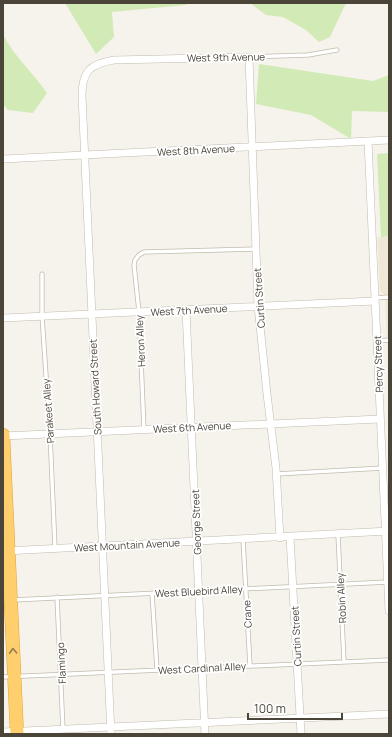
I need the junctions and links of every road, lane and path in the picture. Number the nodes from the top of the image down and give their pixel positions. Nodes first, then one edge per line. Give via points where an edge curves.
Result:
1 (337, 50) dead end
2 (249, 56) junction
3 (114, 60) joint
4 (389, 140) edge
5 (368, 141) junction
6 (252, 147) junction
7 (84, 155) junction
8 (3, 159) edge
9 (256, 249) junction
10 (42, 274) dead end
11 (389, 297) edge
12 (375, 300) junction
13 (258, 306) junction
14 (186, 310) junction
15 (139, 312) junction
16 (92, 314) junction
17 (42, 316) junction
18 (3, 318) edge
19 (389, 340) edge
20 (377, 341) junction
21 (380, 419) junction
22 (271, 424) junction
23 (192, 427) junction
24 (144, 430) junction
25 (97, 432) junction
26 (50, 434) junction
27 (3, 435) edge
28 (383, 468) junction
29 (276, 474) junction
30 (387, 532) edge
31 (338, 535) junction
32 (290, 537) junction
33 (280, 538) junction
34 (243, 539) junction
35 (197, 541) junction
36 (102, 546) junction
37 (54, 548) junction
38 (6, 552) edge
39 (388, 582) edge
40 (340, 584) junction
41 (293, 587) junction
42 (246, 589) junction
43 (199, 591) junction
44 (152, 593) junction
45 (104, 595) junction
46 (57, 597) junction
47 (9, 606) junction
48 (389, 611) edge
49 (389, 660) edge
50 (344, 662) junction
51 (297, 664) junction
52 (250, 666) junction
53 (202, 668) junction
54 (157, 670) junction
55 (108, 673) junction
56 (62, 675) junction
57 (9, 677) edge
58 (389, 714) edge
59 (300, 719) junction
60 (205, 723) junction
61 (63, 730) junction
62 (111, 731) edge
63 (3, 732) edge
64 (17, 733) edge
65 (205, 734) edge
66 (301, 734) edge

1 - 2 lane, West 9th Avenue via 308,55
2 - 3 street, West 9th Avenue
2 - 6 street, Curtin Street
3 - 7 street, South Howard Street via 97,63 84,77
4 - 5 street, West 8th Avenue
5 - 6 street, West 8th Avenue
5 - 12 street, Percy Street
6 - 7 street, West 8th Avenue
6 - 9 street, Curtin Street
7 - 8 street, West 8th Avenue
7 - 16 street, South Howard Street
9 - 13 street, Curtin Street
9 - 15 lane, Heron Alley via 144,252 135,260 134,265
10 - 17 lane, Parakeet Alley
11 - 12 lane
12 - 13 street, West 7th Avenue
12 - 20 street, Percy Street
13 - 14 street, West 7th Avenue
13 - 22 street, Curtin Street
14 - 15 street, West 7th Avenue
14 - 23 street, George Street
15 - 16 street, West 7th Avenue
15 - 24 lane, Heron Alley
16 - 17 street, West 7th Avenue
16 - 25 street, South Howard Street
17 - 18 street, West 7th Avenue
17 - 26 lane, Parakeet Alley
19 - 20 lane
20 - 21 street, Percy Street
21 - 22 street, West 6th Avenue
21 - 28 street, Percy Street
22 - 23 street, West 6th Avenue
22 - 29 street, Curtin Street
23 - 24 street, West 6th Avenue
23 - 35 street, George Street
24 - 25 street, West 6th Avenue
25 - 26 street, West 6th Avenue
25 - 36 street, South Howard Street
26 - 27 street, West 6th Avenue
26 - 37 lane, Parakeet Alley
27 - 38 highway
28 - 29 lane
28 - 30 street, Percy Street
29 - 33 street, Curtin Street
30 - 31 street, West Mountain Avenue
30 - 39 street, Percy Street
31 - 32 street, West Mountain Avenue
31 - 40 lane, Robin Alley
32 - 33 street, West Mountain Avenue
32 - 41 street, Curtin Street
33 - 34 street, West Mountain Avenue
34 - 35 street, West Mountain Avenue
34 - 42 lane, Crane
35 - 36 street, West Mountain Avenue
35 - 43 street, George Street
36 - 37 street, West Mountain Avenue
36 - 45 street, South Howard Street
37 - 38 street, West Mountain Avenue
38 - 47 highway
39 - 40 lane, West Bluebird Alley
39 - 48 street, Percy Street
40 - 41 lane, West Bluebird Alley
40 - 50 lane, Robin Alley
41 - 42 lane, West Bluebird Alley
41 - 51 street, Curtin Street
42 - 43 lane, West Bluebird Alley
42 - 52 lane, Crane
43 - 44 lane, West Bluebird Alley
43 - 53 street, George Street
44 - 45 lane, West Bluebird Alley
44 - 54 lane
45 - 46 lane, West Bluebird Alley
45 - 55 street, South Howard Street
46 - 47 lane, West Bluebird Alley
46 - 56 lane, Flamingo
57 -> 47 highway
49 - 50 lane, West Cardinal Alley
50 - 51 lane, West Cardinal Alley
51 - 52 lane, West Cardinal Alley
51 - 59 street, Curtin Street
52 - 53 lane, West Cardinal Alley
53 - 54 lane, West Cardinal Alley
53 - 60 street, George Street
54 - 55 lane, West Cardinal Alley
55 - 56 lane, West Cardinal Alley
55 - 62 street, South Howard Street
56 - 57 lane, West Cardinal Alley
56 - 61 lane, Flamingo
57 - 64 highway
58 - 59 street
59 - 60 street
59 - 66 street, Curtin Street
60 - 62 street
60 - 65 street, George Street
61 - 62 street
61 - 64 street
63 - 64 street

